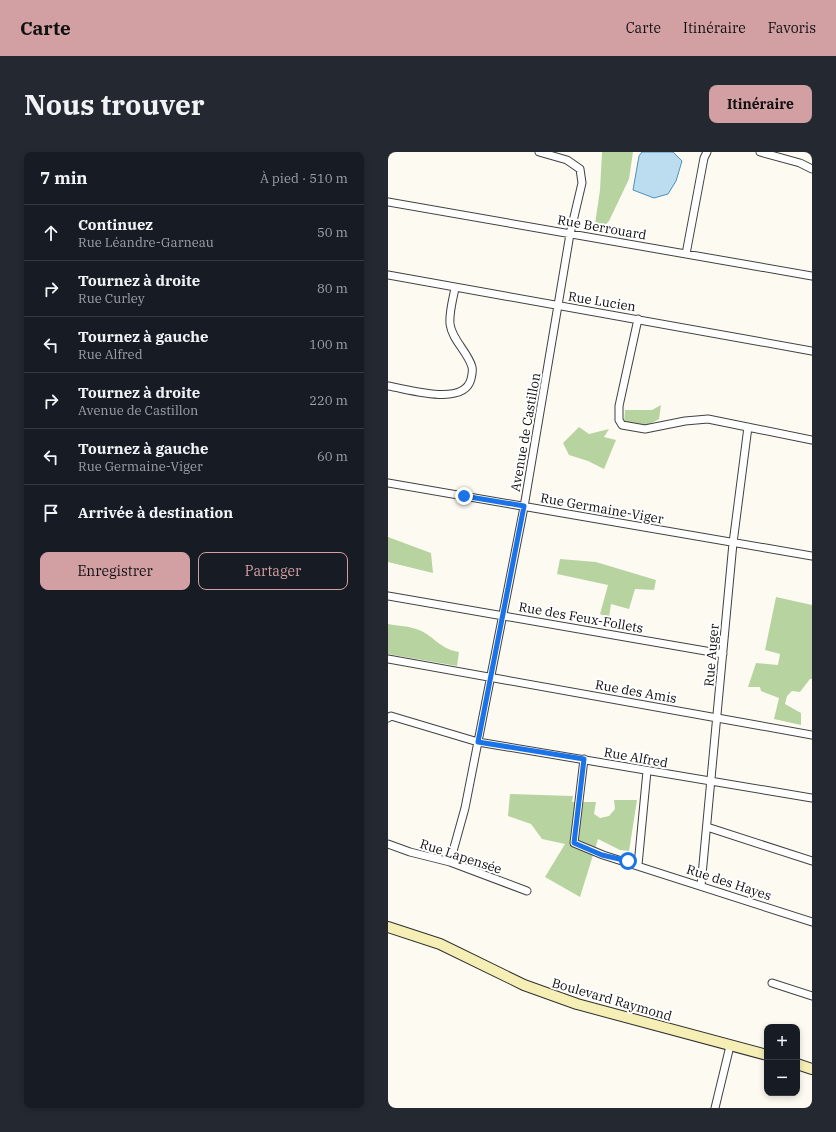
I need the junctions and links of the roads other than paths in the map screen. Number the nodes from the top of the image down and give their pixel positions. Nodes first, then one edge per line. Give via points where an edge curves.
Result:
1 (538, 152) edge
2 (707, 152) edge
3 (760, 152) edge
4 (812, 169) edge
5 (388, 202) edge
6 (570, 234) junction
7 (686, 254) junction
8 (388, 275) edge
9 (812, 276) edge
10 (455, 288) junction
11 (558, 306) junction
12 (638, 319) junction
13 (812, 351) edge
14 (388, 386) edge
15 (748, 427) junction
16 (812, 440) edge
17 (388, 483) edge
18 (524, 506) junction
19 (733, 543) junction
20 (812, 556) edge
21 (388, 596) edge
22 (503, 616) junction
23 (723, 654) junction
24 (388, 659) edge
25 (491, 677) junction
26 (388, 718) edge
27 (717, 718) junction
28 (812, 735) edge
29 (478, 742) junction
30 (584, 759) junction
31 (647, 771) junction
32 (711, 782) junction
33 (812, 798) edge
34 (706, 827) junction
35 (388, 844) edge
36 (812, 861) edge
37 (450, 862) junction
38 (638, 865) junction
39 (701, 886) junction
40 (527, 891) dead end
41 (812, 922) edge
42 (388, 927) edge
43 (772, 983) dead end
44 (812, 996) edge
45 (730, 1046) junction
46 (764, 1054) edge
47 (800, 1065) edge
48 (812, 1068) edge
49 (715, 1108) edge

1 - 6 street, Avenue de Castillon via 567,160 580,169 582,184
2 - 7 street
3 - 4 street
5 - 6 street, Rue Berrouard
6 - 7 street, Rue Berrouard
6 - 11 street, Avenue de Castillon
7 - 9 street, Rue Berrouard
8 - 10 street, Rue Lucien
10 - 11 street, Rue Lucien
10 - 14 street via 450,325 472,367 468,387 462,392 445,395
11 - 12 street, Rue Lucien
11 - 18 street, Avenue de Castillon
12 - 13 street, Rue Lucien
12 - 15 street via 619,406 619,420 622,425 645,429 708,419
15 - 16 street
15 - 19 street, Rue Auger
17 - 18 street, Rue Germaine-Viger
18 - 19 street, Rue Germaine-Viger
18 - 22 street, Avenue de Castillon
19 - 20 street, Rue Germaine-Viger
19 - 23 street, Rue Auger
21 - 22 street, Rue des Feux-Follets
22 - 23 street, Rue des Feux-Follets
22 - 25 street, Avenue de Castillon
23 - 27 street, Rue Auger
24 - 25 street, Rue des Amis
25 - 27 street, Rue des Amis
25 - 29 street, Avenue de Castillon
26 - 29 street, Rue Alfred via 398,718
27 - 28 street, Rue des Amis
27 - 32 street, Rue Auger
29 - 30 street, Rue Alfred
29 - 37 street, Avenue de Castillon via 465,808
30 - 31 street, Rue Alfred
30 - 38 street, Rue des Hayes via 574,843 602,855
31 - 32 street, Rue Alfred
31 - 38 street
32 - 33 street, Rue Alfred
32 - 34 street, Rue Auger
34 - 36 street
34 - 39 street, Rue Auger
35 - 37 street, Rue Lapensée
37 - 40 street, Rue Lapensée
38 - 39 street, Rue des Hayes
39 - 41 street, Rue des Hayes
42 - 45 street, Boulevard Raymond via 440,944 524,985 577,1004
43 - 44 street
45 - 46 street, Boulevard Raymond
45 - 49 street
47 - 48 street

